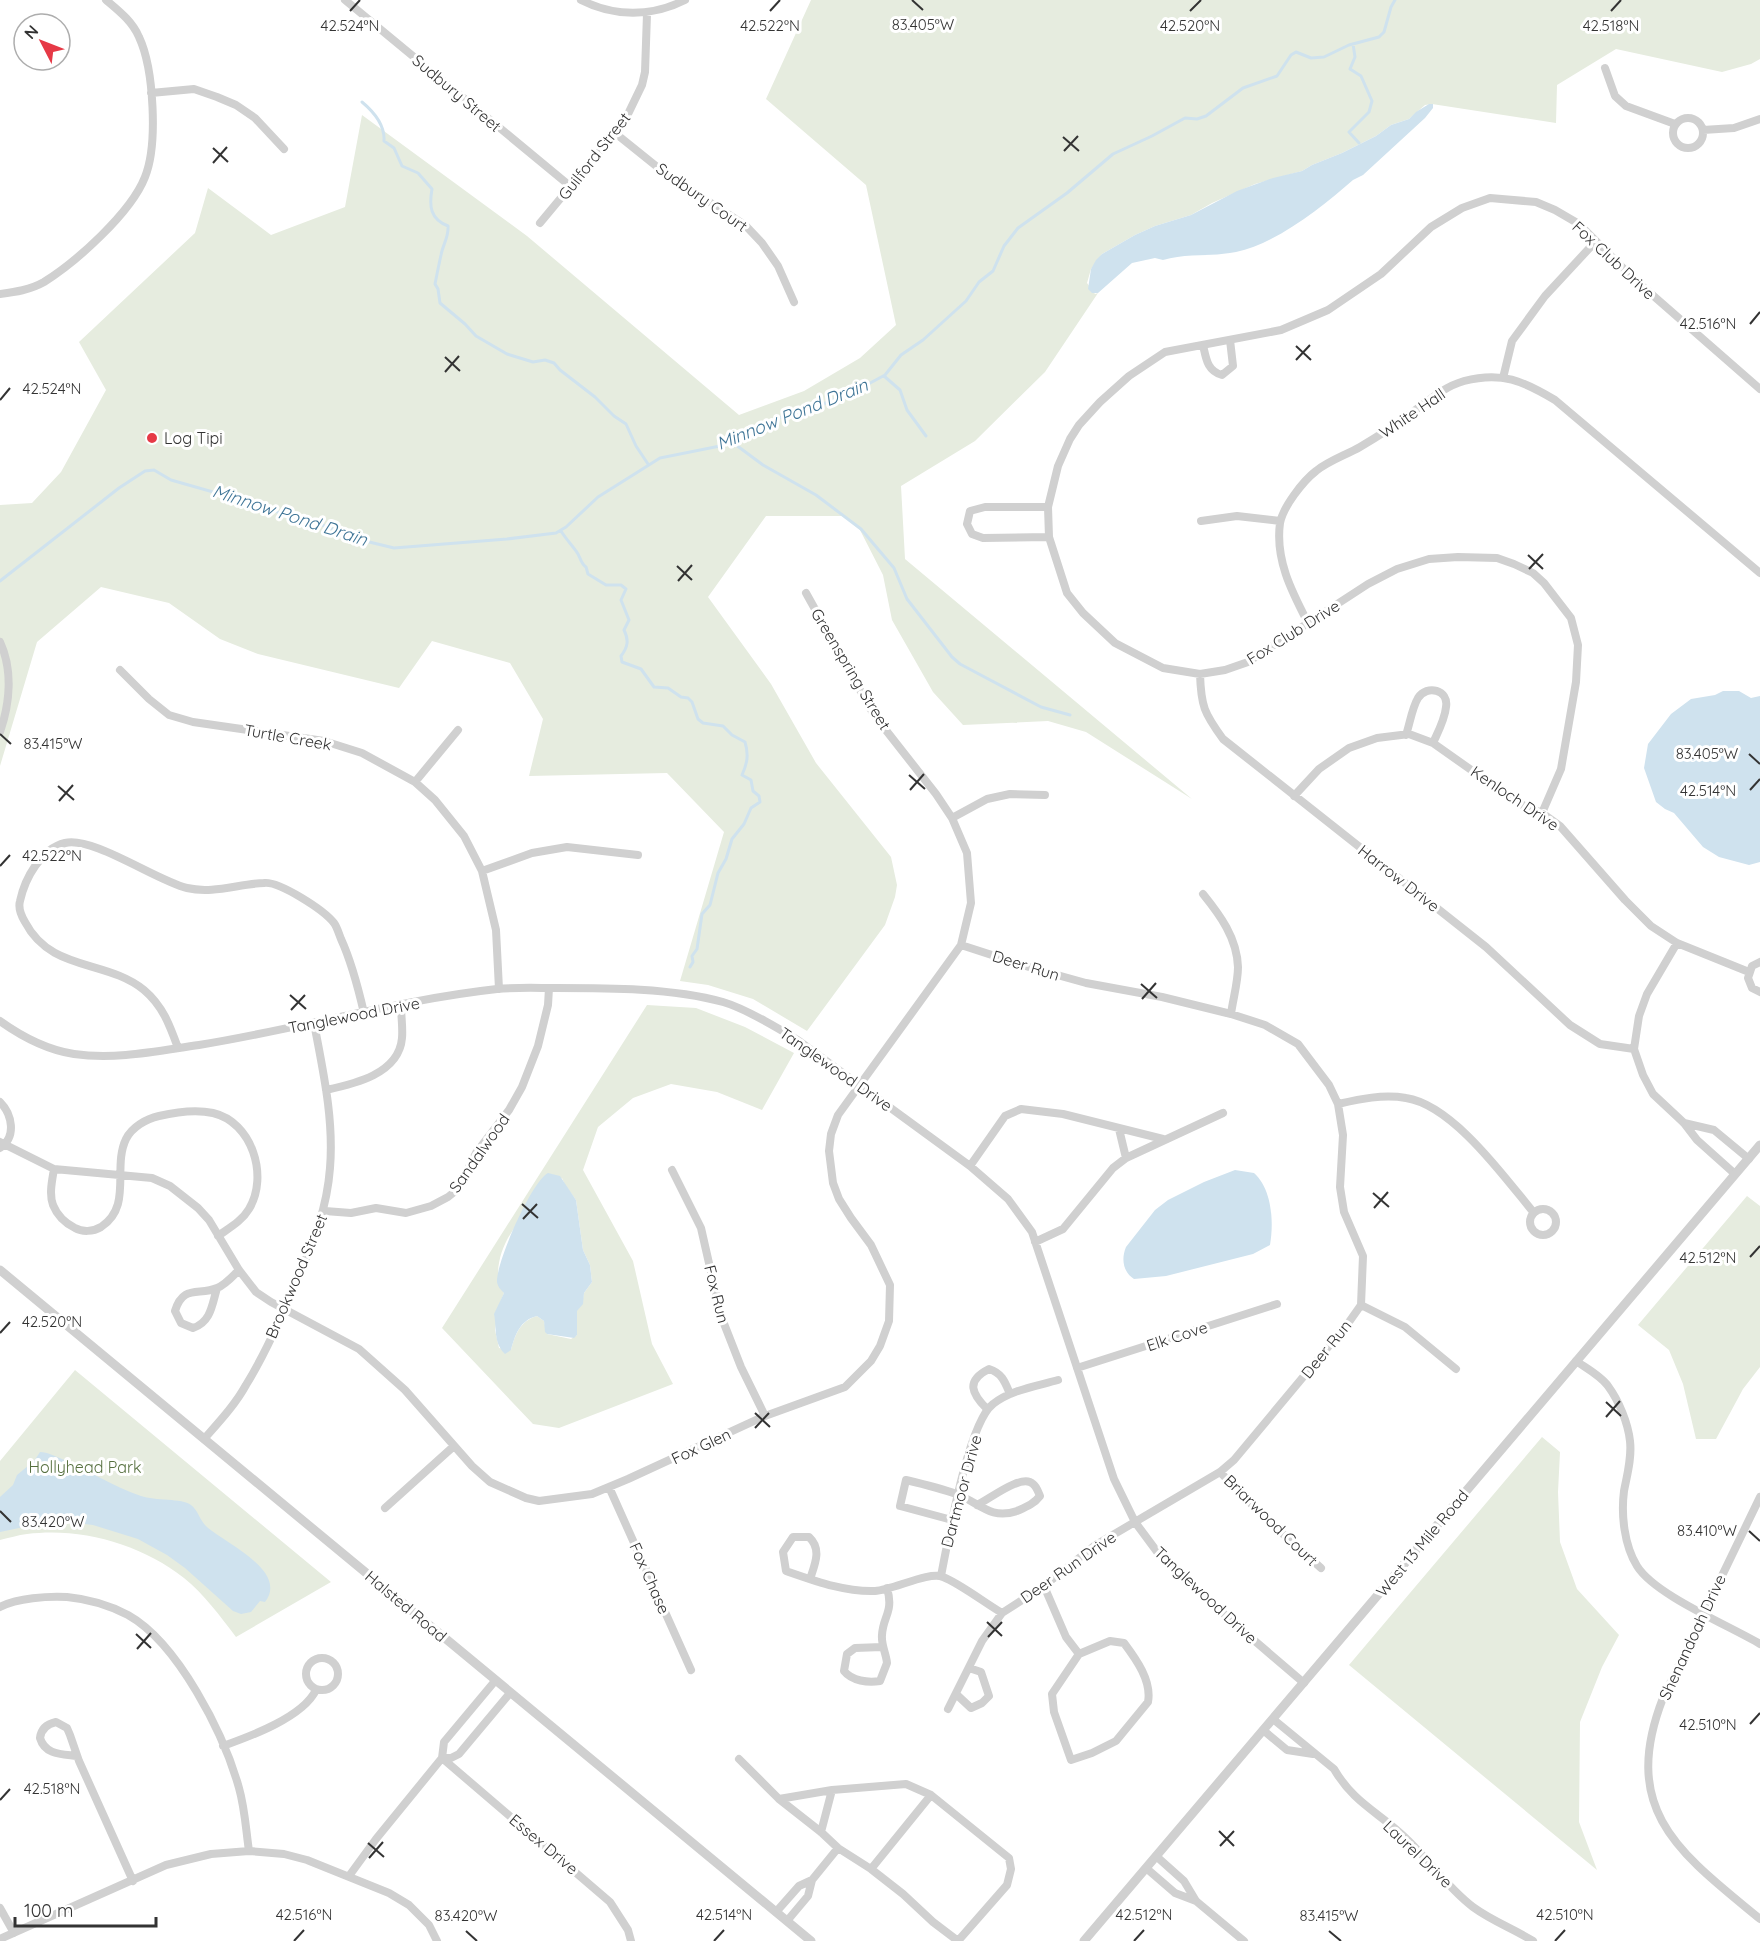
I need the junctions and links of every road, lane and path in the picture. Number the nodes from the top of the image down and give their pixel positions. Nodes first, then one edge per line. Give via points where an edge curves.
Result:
1 (106, 0) edge
2 (345, 0) edge
3 (581, 0) edge
4 (685, 0) edge
5 (647, 14) junction
6 (1605, 68) dead end
7 (151, 93) junction
8 (1760, 119) edge
9 (1676, 124) junction
10 (1703, 130) junction
11 (615, 133) junction
12 (284, 149) dead end
13 (570, 186) junction
14 (540, 223) dead end
15 (1596, 241) junction
16 (0, 294) edge
17 (794, 303) dead end
18 (1230, 340) junction
19 (1203, 345) junction
20 (1503, 378) junction
21 (1760, 389) edge
22 (1048, 507) junction
23 (1201, 521) dead end
24 (1281, 521) junction
25 (1049, 537) junction
26 (1760, 573) edge
27 (806, 593) dead end
28 (1308, 623) junction
29 (0, 642) edge
30 (120, 670) dead end
31 (1200, 674) junction
32 (458, 730) dead end
33 (0, 732) edge
34 (1406, 735) junction
35 (1433, 744) junction
36 (415, 782) junction
37 (1046, 795) dead end
38 (1294, 796) junction
39 (1542, 813) junction
40 (952, 818) junction
41 (638, 855) dead end
42 (482, 871) junction
43 (1203, 894) dead end
44 (1677, 943) junction
45 (961, 945) junction
46 (1760, 962) edge
47 (1749, 972) junction
48 (499, 988) junction
49 (549, 988) junction
50 (1760, 992) edge
51 (401, 1005) junction
52 (364, 1013) junction
53 (1231, 1014) junction
54 (0, 1021) edge
55 (314, 1023) junction
56 (178, 1048) junction
57 (1634, 1049) junction
58 (860, 1084) junction
59 (326, 1090) junction
60 (0, 1102) edge
61 (1338, 1104) junction
62 (1222, 1113) dead end
63 (1684, 1123) junction
64 (1119, 1129) junction
65 (1163, 1139) junction
66 (2, 1144) edge
67 (1760, 1145) edge
68 (1126, 1158) junction
69 (1749, 1158) junction
70 (970, 1166) junction
71 (54, 1169) junction
72 (672, 1170) dead end
73 (121, 1174) junction
74 (1736, 1174) junction
75 (325, 1211) junction
76 (1534, 1213) dead end
77 (218, 1236) junction
78 (1035, 1242) junction
79 (0, 1270) edge
80 (239, 1270) junction
81 (217, 1288) junction
82 (1277, 1304) dead end
83 (1360, 1305) junction
84 (285, 1309) junction
85 (1576, 1360) junction
86 (1077, 1368) junction
87 (1456, 1369) dead end
88 (1058, 1380) dead end
89 (1010, 1394) junction
90 (987, 1409) junction
91 (765, 1416) junction
92 (204, 1439) junction
93 (454, 1446) junction
94 (1220, 1472) junction
95 (609, 1487) junction
96 (959, 1494) junction
97 (1760, 1497) edge
98 (977, 1505) junction
99 (385, 1508) dead end
100 (952, 1520) junction
101 (1136, 1522) junction
102 (1321, 1568) dead end
103 (941, 1576) junction
104 (810, 1579) junction
105 (1044, 1586) junction
106 (887, 1588) junction
107 (2, 1606) edge
108 (1703, 1612) junction
109 (1002, 1613) junction
110 (1760, 1644) edge
111 (882, 1647) junction
112 (1080, 1654) junction
113 (969, 1668) junction
114 (692, 1670) dead end
115 (495, 1681) junction
116 (1304, 1683) junction
117 (316, 1690) junction
118 (510, 1693) junction
119 (956, 1694) junction
120 (948, 1710) dead end
121 (1273, 1719) junction
122 (1263, 1730) junction
123 (224, 1746) junction
124 (1314, 1754) junction
125 (77, 1756) junction
126 (442, 1758) junction
127 (739, 1759) dead end
128 (832, 1790) junction
129 (931, 1795) junction
130 (779, 1799) junction
131 (821, 1832) junction
132 (838, 1848) junction
133 (249, 1851) junction
134 (1156, 1856) junction
135 (1146, 1868) junction
136 (871, 1869) junction
137 (349, 1876) junction
138 (812, 1880) junction
139 (133, 1881) junction
140 (1196, 1901) junction
141 (0, 1908) edge
142 (776, 1912) junction
143 (1760, 1919) edge
144 (787, 1921) junction
145 (14, 1933) junction
146 (0, 1940) edge
147 (437, 1941) edge
148 (631, 1941) edge
149 (812, 1941) edge
150 (958, 1941) edge
151 (1084, 1941) edge
152 (1244, 1941) edge
153 (1533, 1941) edge

1 - 7 street via 127,18 139,36
2 - 13 street, Sudbury Street
3 - 5 street via 608,10
4 - 5 street
5 - 11 street, Guilford Street via 642,85
6 - 9 street via 1615,96 1626,106
7 - 12 street via 194,89 217,97 255,118
7 - 16 street via 149,168 134,199 90,245 43,282
8 - 10 street via 1734,128
9 - 10 street via 1680,119 1692,118
9 - 10 street via 1672,135 1684,148 1696,146
11 - 13 street, Guilford Street
11 - 17 street, Sudbury Court via 666,174 745,225 778,266
13 - 14 street, Guilford Street
15 - 18 street, Fox Club Drive via 1579,224 1556,210 1536,202 1490,198 1462,208 1431,227 1381,274 1329,310 1281,330
15 - 20 street via 1545,296 1512,341
15 - 21 street, Fox Club Drive via 1647,292
18 - 19 street, Fox Club Drive
18 - 19 street via 1233,366 1222,375 1212,371
19 - 22 street, Fox Club Drive via 1165,352 1100,402 1070,439 1058,466
20 - 24 street, White Hall via 1464,381 1443,390 1360,447 1316,471 1295,493
20 - 26 street, White Hall via 1526,383 1555,400
22 - 25 street, Fox Club Drive
22 - 25 street via 984,507 970,511 967,524 972,534 982,538
23 - 24 street via 1237,516
24 - 28 street, White Hall via 1279,547 1287,584
25 - 31 street, Fox Club Drive via 1067,593 1115,643 1163,668
27 - 40 street, Greenspring Street via 874,715
28 - 31 street, Fox Club Drive via 1248,662
28 - 39 street, Fox Club Drive via 1397,568 1429,559 1497,558 1533,573 1571,618 1578,645 1576,682 1561,769
29 - 33 street via 9,678 6,715
30 - 36 street, Turtle Creek via 169,715 324,741 362,753
31 - 38 street, Harrow Drive via 1207,717 1223,739
32 - 36 street
34 - 35 street, Kenloch Drive
34 - 35 street via 1417,700 1423,692 1433,689 1446,699 1447,706
34 - 38 street, Kenloch Drive via 1377,738 1349,748 1319,769
35 - 39 street, Kenloch Drive via 1518,803
36 - 42 street, Turtle Creek via 464,836
37 - 40 street via 1010,794 987,799
38 - 57 street, Harrow Drive via 1486,947 1570,1025 1600,1044
39 - 44 street, Kenloch Drive via 1560,826 1624,900
40 - 45 street, Greenspring Street via 967,853 971,903
41 - 42 street via 567,847 532,852
42 - 48 street, Turtle Creek via 496,930
43 - 53 street via 1223,919 1238,966
44 - 47 street, Kenloch Drive
44 - 57 street via 1647,994
45 - 53 street, Deer Run via 1086,983
45 - 58 street, Greenspring Street
46 - 47 street
47 - 50 street via 1749,983
48 - 49 street, Tanglewood Drive
48 - 51 street, Tanglewood Drive
49 - 58 street, Tanglewood Drive via 675,993 724,1002 792,1036
49 - 75 street, Sandalwood via 538,1046 522,1088 476,1154 458,1189 431,1206 406,1213 376,1208 351,1213
51 - 52 street, Tanglewood Drive
51 - 59 street via 402,1040 392,1061 357,1084
52 - 55 street, Tanglewood Drive
52 - 56 street via 351,960 334,923 288,891 267,882 221,889 187,888 72,842 44,853 19,903 36,941 46,949 118,975 143,989 167,1019
53 - 61 street, Deer Run via 1265,1025 1298,1044 1329,1085
54 - 56 street, Tanglewood Drive via 42,1045 71,1054 122,1057
55 - 56 street, Tanglewood Drive
55 - 59 street, Brookwood Street
57 - 63 street via 1653,1094
58 - 70 street, Tanglewood Drive
58 - 91 street, Fox Glen via 838,1115 831,1134 830,1165 839,1199 871,1245 890,1285 889,1321 871,1361 845,1387
59 - 75 street, Brookwood Street via 331,1133
60 - 66 street via 7,1109 12,1130
61 - 76 street via 1373,1097 1407,1098 1433,1108 1487,1156
61 - 83 street, Deer Run via 1344,1212 1363,1256
62 - 65 street
63 - 69 street via 1714,1130
63 - 74 street via 1697,1140
64 - 65 street
64 - 68 street
64 - 70 street via 1063,1114 1021,1109 1005,1116
65 - 68 street
66 - 71 street
67 - 69 street, West 13 Mile Road
68 - 78 street via 1113,1168 1063,1229
69 - 74 street, West 13 Mile Road
70 - 78 street, Tanglewood Drive via 1008,1199
71 - 73 street
71 - 73 street via 51,1189 56,1210 76,1229 87,1231 98,1229 117,1210
72 - 91 street, Fox Run via 701,1228 721,1316
73 - 77 street, Fox Glen via 152,1178 170,1186 198,1208
73 - 77 street via 124,1146 143,1122 181,1112 211,1112 224,1117 250,1142 257,1185 249,1210
74 - 85 street, West 13 Mile Road
75 - 84 street, Brookwood Street
77 - 80 street, Fox Glen
78 - 86 street, Tanglewood Drive
79 - 92 street, Halsted Road
80 - 81 street
80 - 84 street, Fox Glen via 256,1292
81 - 81 street via 182,1297 175,1311 181,1323 193,1328 202,1325
82 - 86 street, Elk Cove
83 - 87 street via 1405,1327
83 - 94 street, Deer Run via 1234,1460
84 - 92 street, Brookwood Street via 245,1387
84 - 93 street, Fox Glen via 359,1349 405,1390
85 - 108 street via 1607,1384 1621,1407 1630,1441 1623,1530 1637,1567 1661,1589
85 - 116 street, West 13 Mile Road
86 - 101 street, Tanglewood Drive via 1114,1479
88 - 89 street
89 - 90 street
89 - 90 street via 997,1371 982,1372 975,1379 973,1394
90 - 96 street, Dartmoor Drive via 973,1437
91 - 95 street, Fox Glen
92 - 115 street, Halsted Road
93 - 95 street, Fox Glen via 490,1482 526,1498 554,1500
93 - 99 street
94 - 101 street, Deer Run
94 - 102 street, Briarwood Court
95 - 114 street, Fox Chase
96 - 98 street
96 - 100 street, Dartmoor Drive
96 - 100 street via 906,1480 900,1506
97 - 108 street, Shenandoah Drive
98 - 98 street via 994,1513 1010,1513 1034,1503 1040,1496 1035,1484 1021,1480
100 - 103 street, Dartmoor Drive
101 - 105 street, Deer Run Drive via 1094,1546
101 - 116 street, Tanglewood Drive via 1158,1553
103 - 106 street
103 - 109 street, Deer Run Drive
104 - 104 street via 786,1571 783,1552 793,1537 809,1537 817,1549
104 - 106 street via 842,1589
105 - 109 street, Deer Run Drive
105 - 112 street via 1066,1637
106 - 111 street via 889,1613
107 - 123 street via 50,1596 87,1599 129,1616 160,1641 182,1668
108 - 110 street
108 - 143 street, Shenandoah Drive via 1652,1726 1648,1759 1651,1797 1662,1824 1692,1862
109 - 113 street, Deer Run Drive
111 - 111 street via 887,1663 880,1681 868,1683 846,1675 847,1654 855,1648
112 - 112 street via 1110,1641 1124,1643 1139,1664 1149,1695 1148,1702 1116,1741 1071,1760 1054,1712 1052,1694
113 - 119 street, Deer Run Drive
113 - 119 street via 981,1672 989,1696 971,1708
115 - 118 street, Halsted Road
115 - 126 street via 444,1742
116 - 121 street, West 13 Mile Road
117 - 117 street via 327,1690 336,1684 339,1673 330,1660 320,1658 307,1668 308,1683
117 - 123 street via 312,1698 271,1728
118 - 126 street via 459,1754
118 - 142 street, Halsted Road
119 - 120 street, Deer Run Drive
121 - 122 street, West 13 Mile Road
121 - 124 street, Laurel Drive
122 - 124 street, Laurel Drive via 1287,1750
122 - 134 street, West 13 Mile Road
123 - 133 street via 239,1788
124 - 153 street, Laurel Drive via 1334,1769 1359,1802 1399,1832 1473,1907
125 - 125 street via 62,1724 50,1723 42,1729 41,1744 49,1751
125 - 139 street
126 - 137 street
126 - 148 street, Essex Drive via 610,1902
127 - 130 street
128 - 129 street via 906,1784
128 - 130 street
128 - 131 street
129 - 136 street
129 - 150 street via 1009,1858 1007,1885
130 - 131 street
131 - 132 street
132 - 136 street
132 - 138 street
133 - 137 street via 284,1854
133 - 139 street via 177,1862
134 - 135 street, West 13 Mile Road
134 - 140 street via 1184,1881
135 - 140 street via 1175,1893
135 - 151 street, West 13 Mile Road
136 - 150 street
137 - 147 street via 409,1905 429,1925
138 - 142 street via 799,1886
138 - 144 street via 808,1896
139 - 145 street
140 - 152 street
141 - 145 street
142 - 144 street, Halsted Road
144 - 149 street, Halsted Road
145 - 146 street

